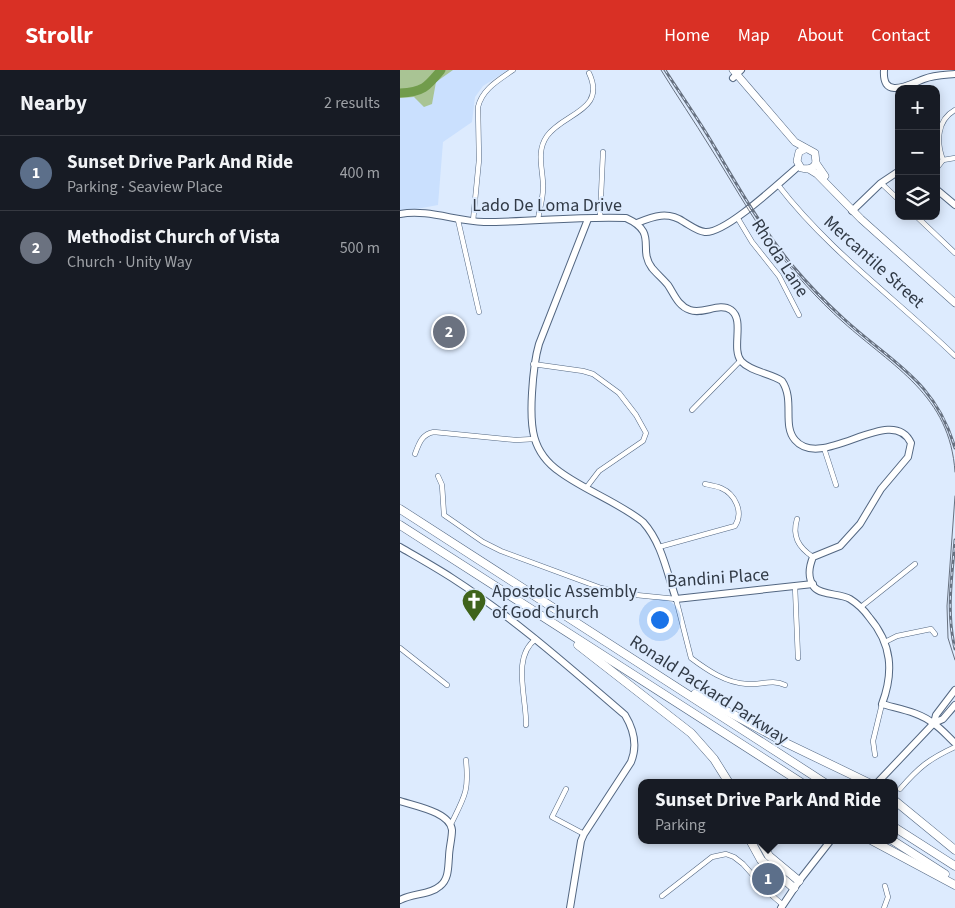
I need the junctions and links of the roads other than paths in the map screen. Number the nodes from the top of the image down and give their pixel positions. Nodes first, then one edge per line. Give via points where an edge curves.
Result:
1 (513, 70) edge
2 (727, 70) edge
3 (884, 70) edge
4 (589, 73) dead end
5 (736, 73) edge
6 (955, 74) edge
7 (955, 110) edge
8 (806, 149) junction
9 (603, 152) dead end
10 (798, 154) junction
11 (955, 158) edge
12 (943, 160) junction
13 (816, 163) junction
14 (940, 164) edge
15 (799, 166) junction
16 (809, 169) junction
17 (895, 173) edge
18 (881, 183) junction
19 (778, 186) junction
20 (940, 192) edge
21 (895, 196) edge
22 (955, 205) edge
23 (853, 209) junction
24 (400, 214) edge
25 (737, 217) junction
26 (600, 218) junction
27 (588, 219) junction
28 (458, 220) junction
29 (538, 220) junction
30 (920, 220) edge
31 (473, 221) junction
32 (637, 223) junction
33 (955, 253) edge
34 (955, 297) edge
35 (955, 303) edge
36 (479, 312) dead end
37 (799, 314) dead end
38 (955, 356) edge
39 (741, 360) junction
40 (533, 364) junction
41 (692, 410) dead end
42 (534, 439) junction
43 (824, 448) junction
44 (415, 454) dead end
45 (438, 476) dead end
46 (705, 484) dead end
47 (836, 485) dead end
48 (586, 488) junction
49 (400, 509) edge
50 (796, 518) dead end
51 (400, 525) edge
52 (400, 547) edge
53 (659, 547) junction
54 (813, 557) junction
55 (915, 564) dead end
56 (812, 584) junction
57 (795, 586) junction
58 (676, 599) junction
59 (861, 607) junction
60 (547, 620) junction
61 (935, 634) dead end
62 (536, 639) junction
63 (885, 642) junction
64 (400, 648) edge
65 (798, 658) dead end
66 (636, 661) junction
67 (786, 684) dead end
68 (446, 685) dead end
69 (955, 690) edge
70 (882, 704) junction
71 (955, 705) edge
72 (934, 723) junction
73 (526, 725) dead end
74 (955, 743) edge
75 (955, 748) edge
76 (875, 755) dead end
77 (466, 760) dead end
78 (726, 779) edge
79 (796, 779) edge
80 (819, 779) edge
81 (861, 779) edge
82 (881, 779) edge
83 (566, 789) dead end
84 (900, 789) dead end
85 (400, 801) edge
86 (898, 803) edge
87 (451, 824) junction
88 (898, 830) edge
89 (584, 834) junction
90 (752, 844) edge
91 (762, 844) edge
92 (828, 844) edge
93 (878, 844) edge
94 (898, 844) edge
95 (955, 850) edge
96 (955, 866) edge
97 (799, 881) junction
98 (955, 881) edge
99 (955, 885) edge
100 (885, 886) dead end
101 (794, 888) junction
102 (662, 896) dead end
103 (400, 900) edge
104 (784, 907) edge
105 (570, 908) edge
106 (884, 908) edge

1 - 31 street via 485,92 479,101 479,160
2 - 5 main road
3 - 6 street via 886,84 897,89 930,77
4 - 29 street via 594,82 594,93 588,103 553,129 544,142 540,156 543,189
5 - 8 main road via 795,142
5 - 10 main road
7 - 12 street via 941,124
8 - 10 main road
8 - 13 main road via 815,153
9 - 26 street
10 - 15 main road
11 - 12 street
12 - 14 street
13 - 16 main road
13 - 23 main road
15 - 16 main road
15 - 19 street
16 - 23 main road
17 - 18 street
18 - 21 street
18 - 23 street
19 - 25 street
19 - 38 street, Mercantile Street via 840,254
20 - 22 street
23 - 34 main road
23 - 35 main road
24 - 28 street, Lado De Loma Drive via 414,212
25 - 32 street via 717,230 706,232 665,214
25 - 37 street, Rhoda Lane via 778,276
26 - 27 street, Lado De Loma Drive
26 - 32 street, Lado De Loma Drive via 626,218
27 - 29 street, Lado De Loma Drive
27 - 40 street
28 - 31 street, Lado De Loma Drive
28 - 36 street
29 - 31 street, Lado De Loma Drive
30 - 33 street
32 - 39 street, Lado De Loma Drive via 646,235 650,266 682,306 697,312 731,310
39 - 41 street
39 - 43 street via 782,381 789,396 788,417 793,436 805,448
40 - 42 street via 530,416
40 - 48 street via 593,374 619,393 646,433 643,441 599,471
42 - 44 street via 434,432 423,437
42 - 48 street via 552,466
43 - 47 street
43 - 54 street via 892,428 904,433 911,443 908,457 881,489 860,524 840,546
45 - 58 street, Bandini Place via 442,484 444,515 483,542 601,588
46 - 53 street via 722,489 737,504 740,511 735,526
48 - 53 street via 643,522
49 - 66 highway, Ronald Packard Parkway
50 - 54 street via 796,538
51 - 60 highway, Ronald Packard Parkway
52 - 62 street via 453,578
53 - 58 street
54 - 56 street via 809,567
55 - 59 street
56 - 57 street, Bandini Place
56 - 59 street via 822,592 848,598
57 - 58 street, Bandini Place
57 - 65 street
58 - 67 street via 691,658 718,676 739,683 777,681
59 - 63 street
60 - 78 highway via 691,733
60 - 79 highway, Ronald Packard Parkway
61 - 63 street via 931,629 904,634
62 - 73 street via 526,648 522,660
62 - 89 street via 625,715 634,731 631,762
63 - 70 street via 890,676
64 - 68 street
66 - 80 highway, Ronald Packard Parkway
66 - 81 highway via 786,743
69 - 72 street via 936,715
70 - 72 street
70 - 76 street via 873,740
71 - 72 street via 943,719
72 - 74 street
72 - 82 street
75 - 84 street via 924,764
77 - 87 street via 466,793
83 - 89 street via 552,817
85 - 87 street via 441,815
86 - 95 highway
87 - 103 street via 446,879 432,891
88 - 96 highway
89 - 105 street
90 - 101 highway via 761,860
91 - 97 highway via 769,856
92 - 97 street
93 - 99 highway
94 - 98 highway
97 - 101 street
100 - 106 street via 888,897
101 - 104 street
102 - 104 street via 712,857 726,854 743,864

